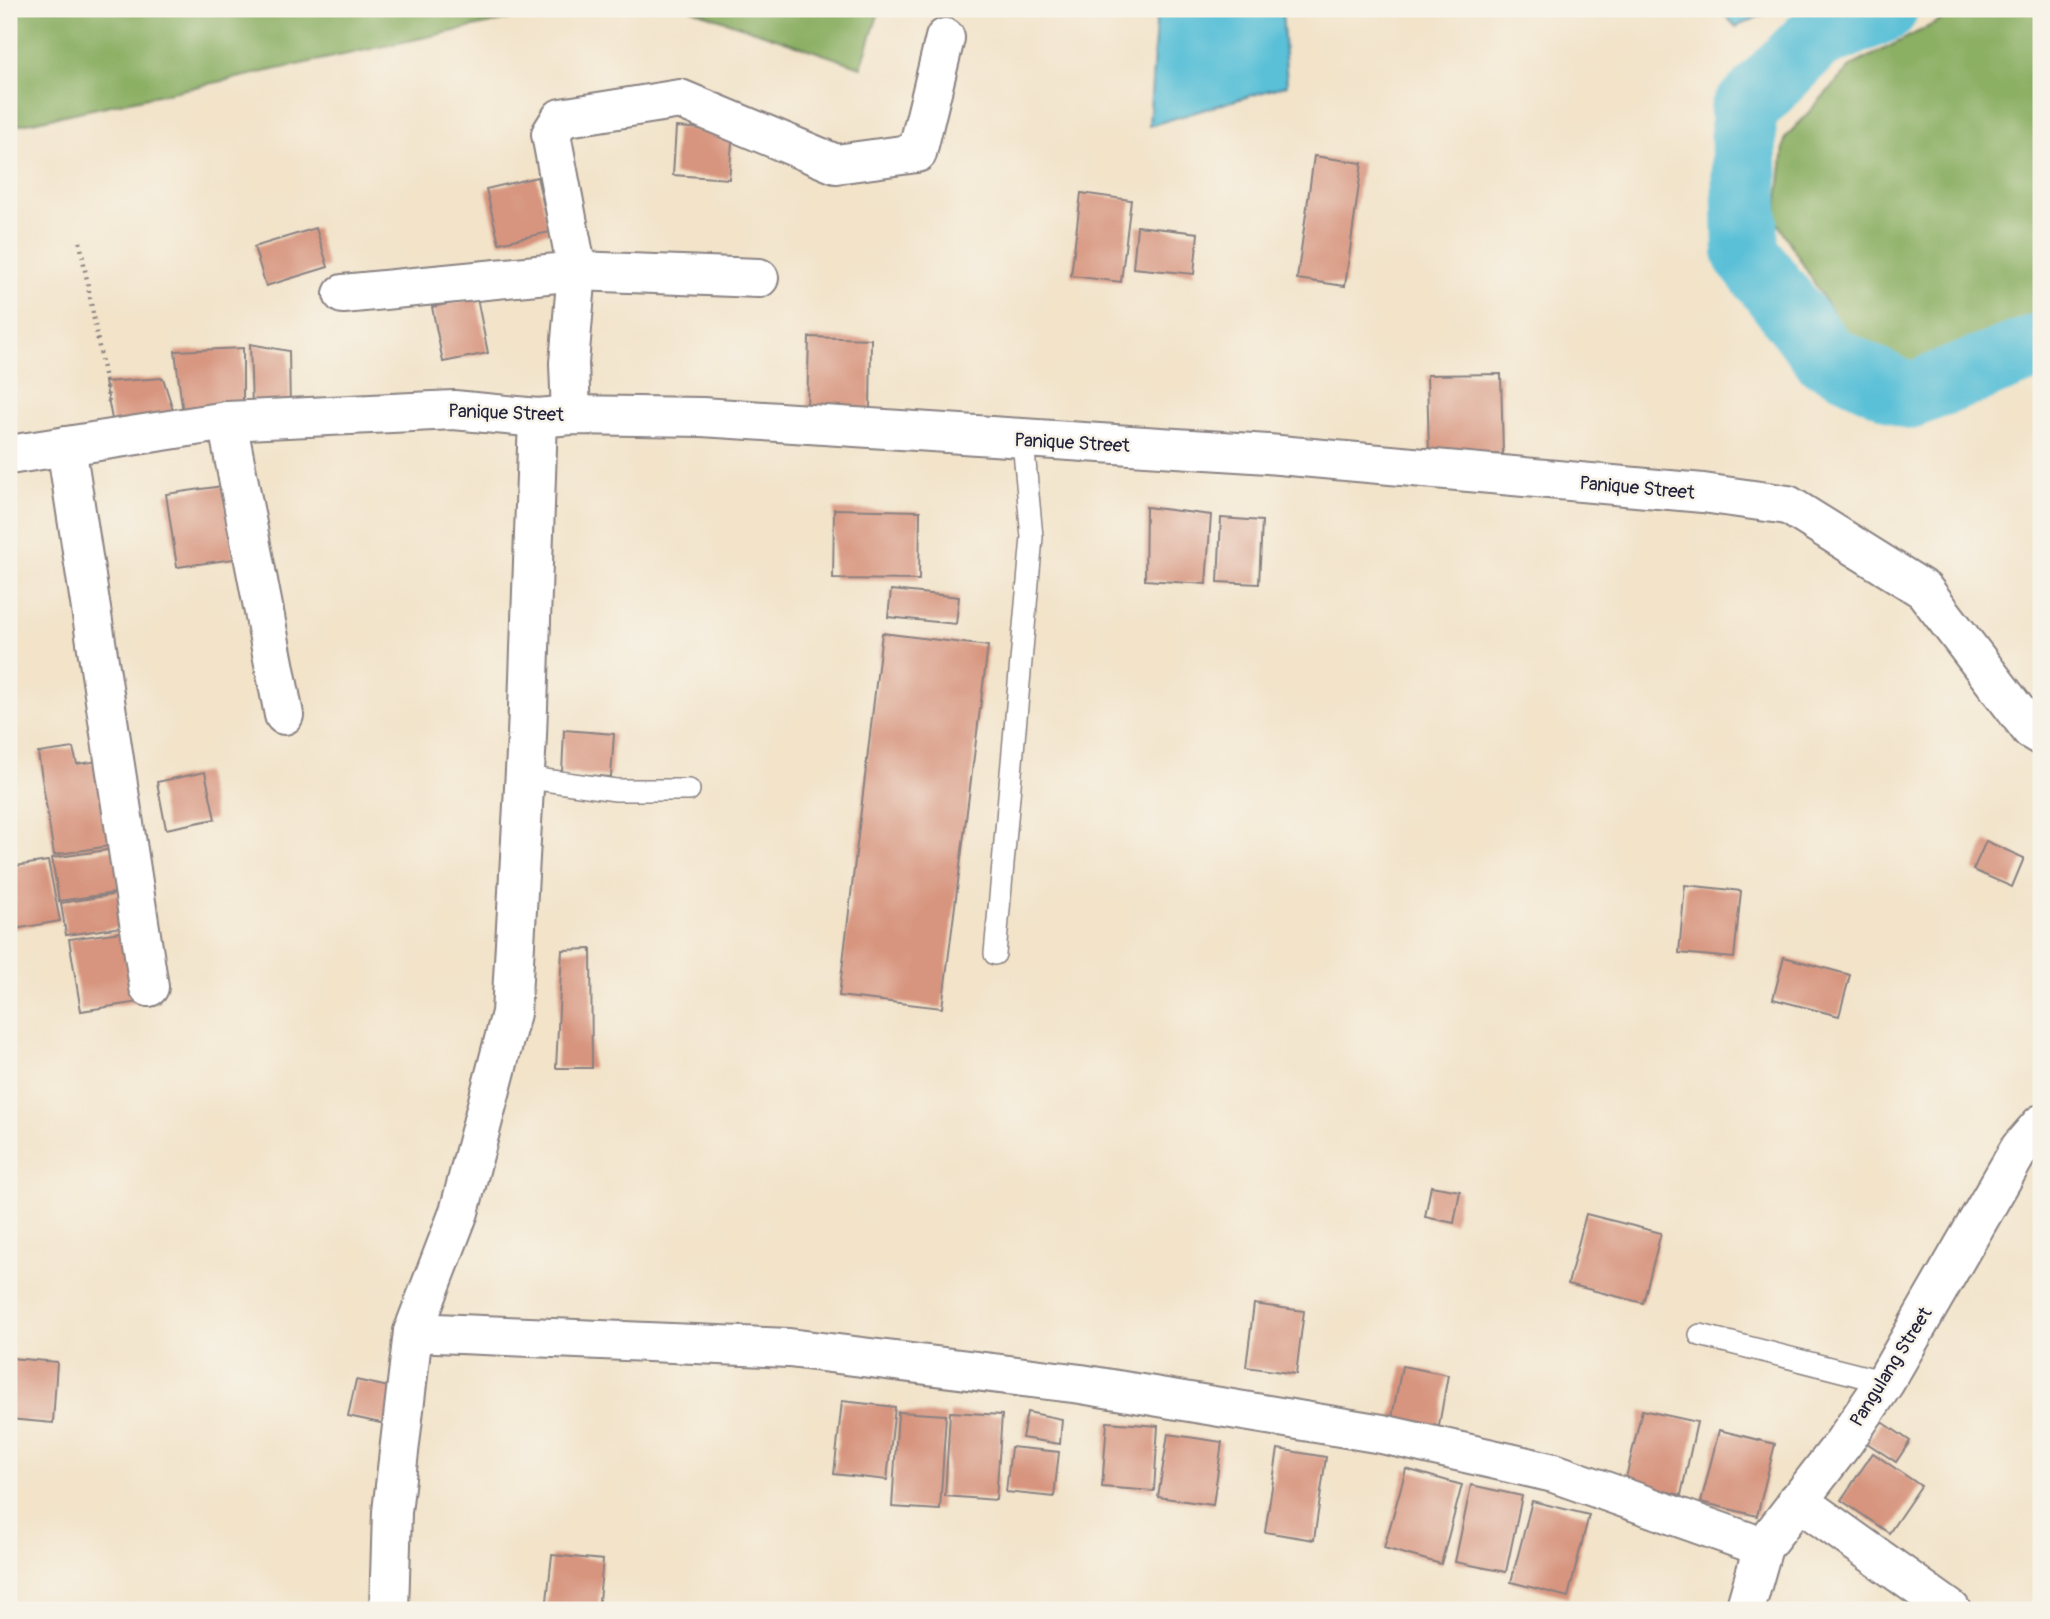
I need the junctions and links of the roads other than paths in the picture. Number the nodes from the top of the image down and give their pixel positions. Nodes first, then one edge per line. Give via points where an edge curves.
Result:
1 (945, 38) dead end
2 (577, 271) junction
3 (759, 278) dead end
4 (342, 294) dead end
5 (554, 417) junction
6 (227, 421) junction
7 (1023, 440) junction
8 (66, 446) junction
9 (9, 456) edge
10 (284, 715) dead end
11 (2041, 736) edge
12 (523, 778) junction
13 (689, 790) dead end
14 (995, 954) dead end
15 (149, 987) dead end
16 (2041, 1124) edge
17 (413, 1332) junction
18 (1700, 1335) dead end
19 (1885, 1382) junction
20 (1797, 1500) junction
21 (1763, 1547) junction
22 (389, 1610) edge
23 (1745, 1610) edge
24 (1951, 1610) edge

1 - 2 street via 917,153 836,164 680,99 561,118 551,134
2 - 3 street
2 - 4 street
2 - 5 street via 569,363
5 - 6 street, Panique Street via 454,410
5 - 7 street, Panique Street via 702,417
5 - 12 street
6 - 8 street, Panique Street
6 - 10 street
7 - 11 street, Panique Street via 1268,454 1788,505 1924,590 2031,730
7 - 14 lane via 1032,537
8 - 9 street, Panique Street
8 - 15 street
12 - 13 lane via 616,790
12 - 17 street via 511,1013 459,1212
16 - 19 street, Pangulang Street via 2020,1148
17 - 21 street via 789,1348 1081,1384 1382,1434 1555,1474
17 - 22 street via 392,1512
18 - 19 lane
19 - 20 street, Pangulang Street
20 - 21 street, Pangulang Street
20 - 24 street
21 - 23 street, Pangulang Street

